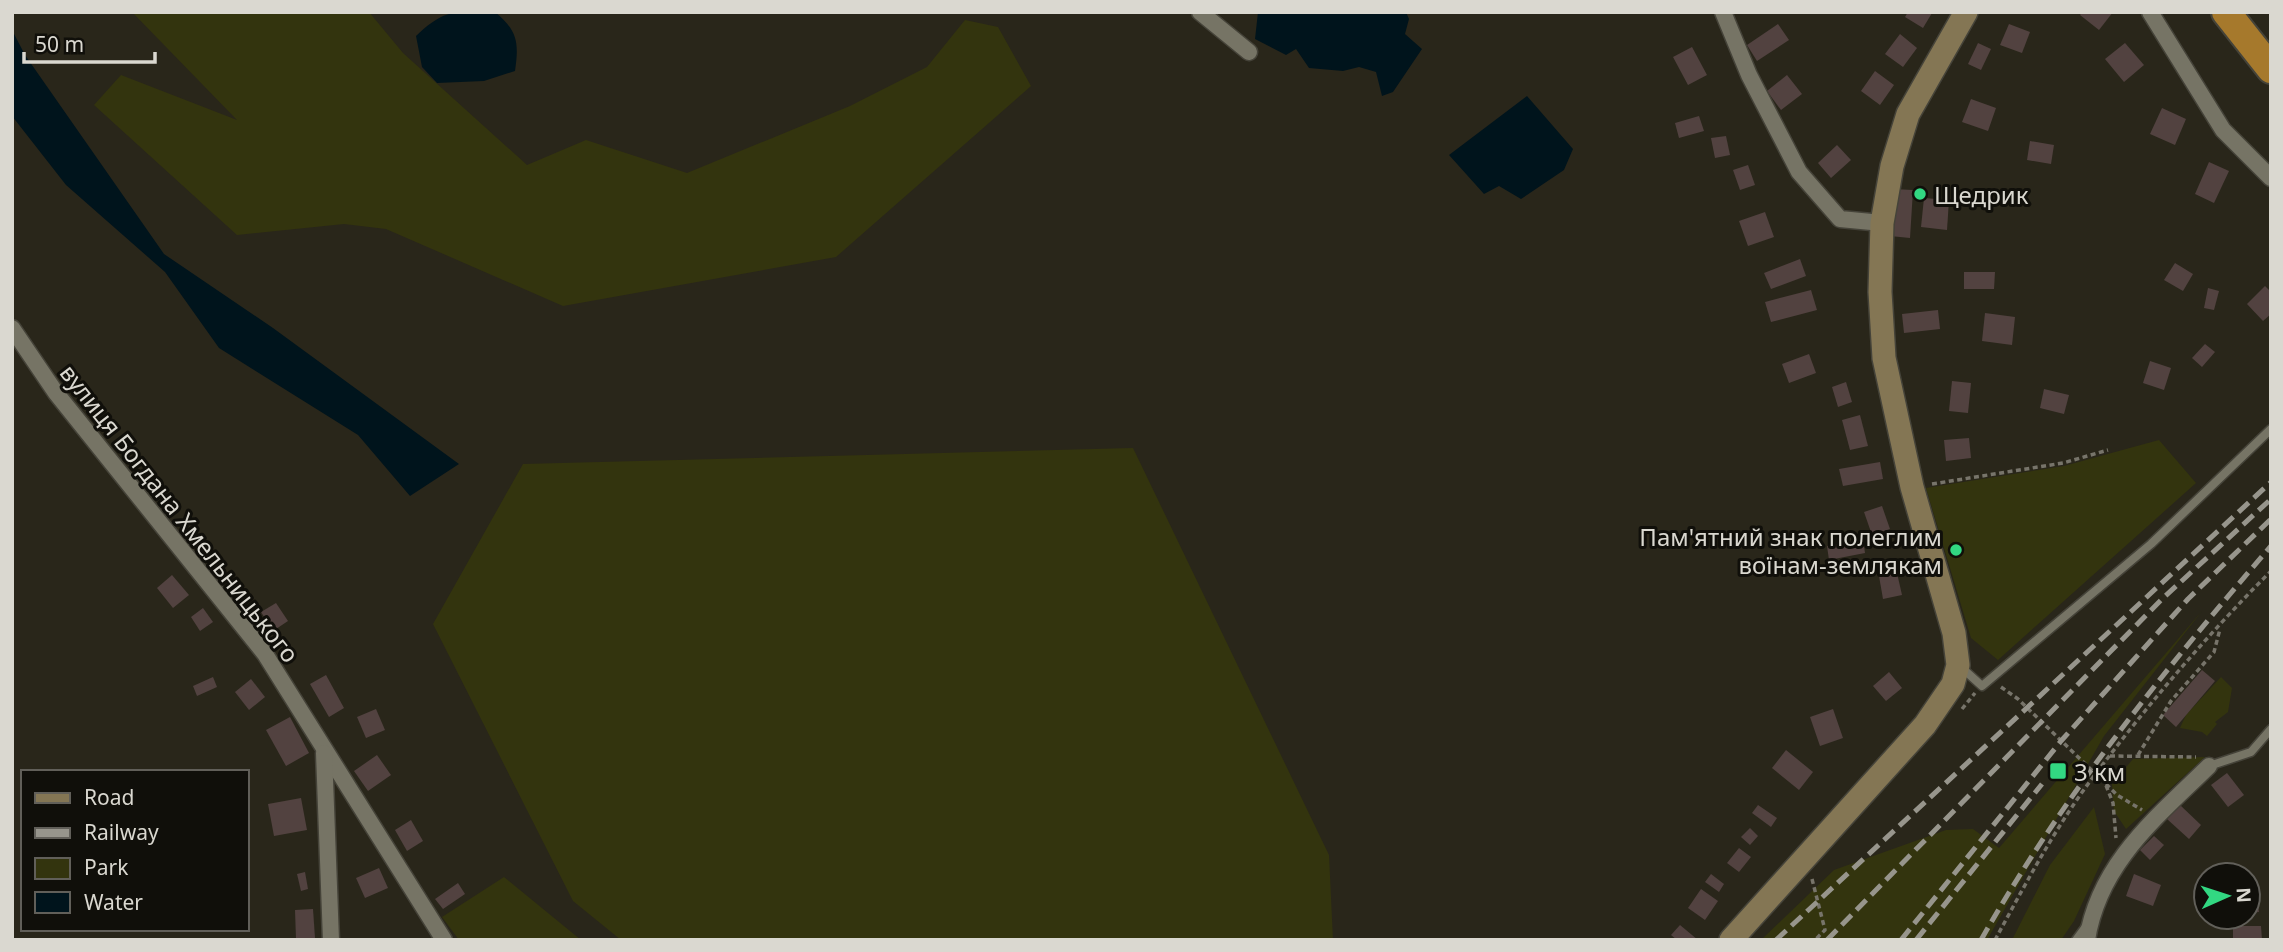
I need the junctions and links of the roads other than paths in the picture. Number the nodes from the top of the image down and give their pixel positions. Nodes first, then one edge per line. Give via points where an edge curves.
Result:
1 (1200, 12) edge
2 (1723, 12) edge
3 (1966, 12) edge
4 (2150, 12) edge
5 (2226, 12) edge
6 (1249, 52) dead end
7 (2271, 69) edge
8 (2271, 178) edge
9 (1882, 223) junction
10 (12, 328) edge
11 (2271, 429) edge
12 (1958, 665) junction
13 (2271, 729) edge
14 (324, 750) junction
15 (2209, 766) joint
16 (2090, 920) junction
17 (331, 940) edge
18 (444, 940) edge
19 (1731, 940) edge
20 (2076, 940) edge
21 (2087, 940) edge

1 - 6 street
2 - 9 street via 1799,173 1840,219
3 - 9 street via 1908,114
4 - 8 street via 2223,130
5 - 7 highway
9 - 12 street via 1884,358 1912,486 1955,633
10 - 14 street, вулиця Богдана Хмельницького via 57,393 265,654
11 - 12 lane via 2151,544 1982,686
12 - 19 street via 1953,684 1925,725
13 - 15 lane via 2251,752
14 - 17 street
14 - 18 street, вулиця Богдана Хмельницького
15 - 16 street via 2137,835 2108,877
16 - 20 lane
16 - 21 street

